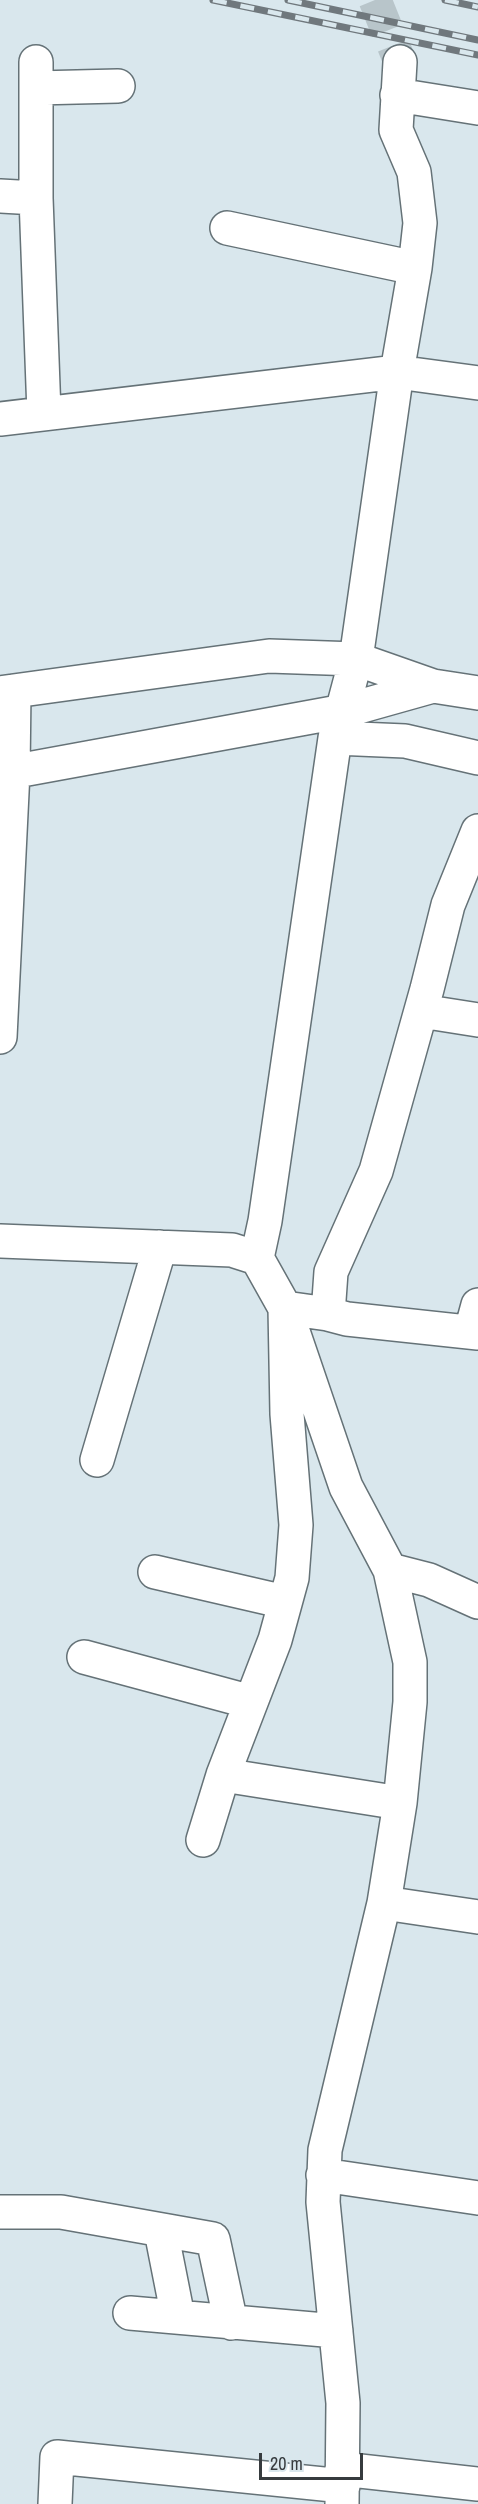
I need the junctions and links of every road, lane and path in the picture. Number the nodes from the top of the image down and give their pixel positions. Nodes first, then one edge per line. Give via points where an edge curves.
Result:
1 (400, 62) tunnel mouth
2 (118, 86) dead end
3 (397, 95) junction
4 (478, 108) edge
5 (0, 196) edge
6 (36, 198) junction
7 (227, 228) dead end
8 (415, 268) junction
9 (397, 372) junction
10 (478, 383) edge
11 (44, 413) junction
12 (0, 419) edge
13 (356, 659) junction
14 (433, 686) junction
15 (7, 692) edge
16 (478, 693) edge
17 (340, 724) junction
18 (478, 758) edge
19 (6, 773) edge
20 (478, 831) edge
21 (421, 1011) junction
22 (478, 1020) edge
23 (0, 1037) edge
24 (0, 1241) edge
25 (160, 1247) junction
26 (257, 1258) junction
27 (285, 1308) junction
28 (328, 1314) junction
29 (476, 1323) edge
30 (97, 1460) dead end
31 (390, 1570) junction
32 (155, 1572) dead end
33 (285, 1602) junction
34 (478, 1602) edge
35 (84, 1657) dead end
36 (251, 1702) junction
37 (223, 1775) junction
38 (400, 1803) junction
39 (203, 1840) dead end
40 (384, 1903) junction
41 (478, 1917) edge
42 (323, 2175) junction
43 (478, 2198) edge
44 (0, 2212) edge
45 (161, 2231) junction
46 (130, 2313) dead end
47 (178, 2317) junction
48 (231, 2323) junction
49 (336, 2331) junction
50 (478, 2484) edge
51 (342, 2486) edge
52 (55, 2504) edge

1 - 3 street
2 - 6 street via 36,75
3 - 4 street
3 - 8 street via 396,130 414,172 420,223
5 - 6 street
6 - 11 street
7 - 8 street
8 - 9 street
9 - 10 street
9 - 11 street
9 - 13 street
11 - 12 street
13 - 14 street
13 - 15 street via 269,656
13 - 17 street
14 - 16 street
14 - 17 street
15 - 19 street
17 - 18 street
17 - 19 street
17 - 26 street
19 - 23 street
20 - 21 street via 448,905
21 - 22 street
21 - 28 street via 376,1171 331,1272
24 - 25 street
25 - 26 street via 232,1250
25 - 30 street
26 - 27 street
27 - 28 street
27 - 31 street via 346,1487
27 - 33 street via 287,1414 296,1525 292,1578
28 - 29 street via 347,1319
31 - 34 street via 429,1580
31 - 38 street via 410,1662
32 - 33 street
33 - 36 street
35 - 36 street
36 - 37 street
37 - 38 street
37 - 39 street
38 - 40 street
40 - 41 street
40 - 42 street via 325,2150
42 - 43 street
42 - 49 street
44 - 45 street via 61,2212
45 - 47 street
45 - 48 street via 213,2239
46 - 47 street
47 - 48 street
48 - 49 street
49 - 51 street via 344,2403
50 - 51 street
51 - 52 street via 57,2457

